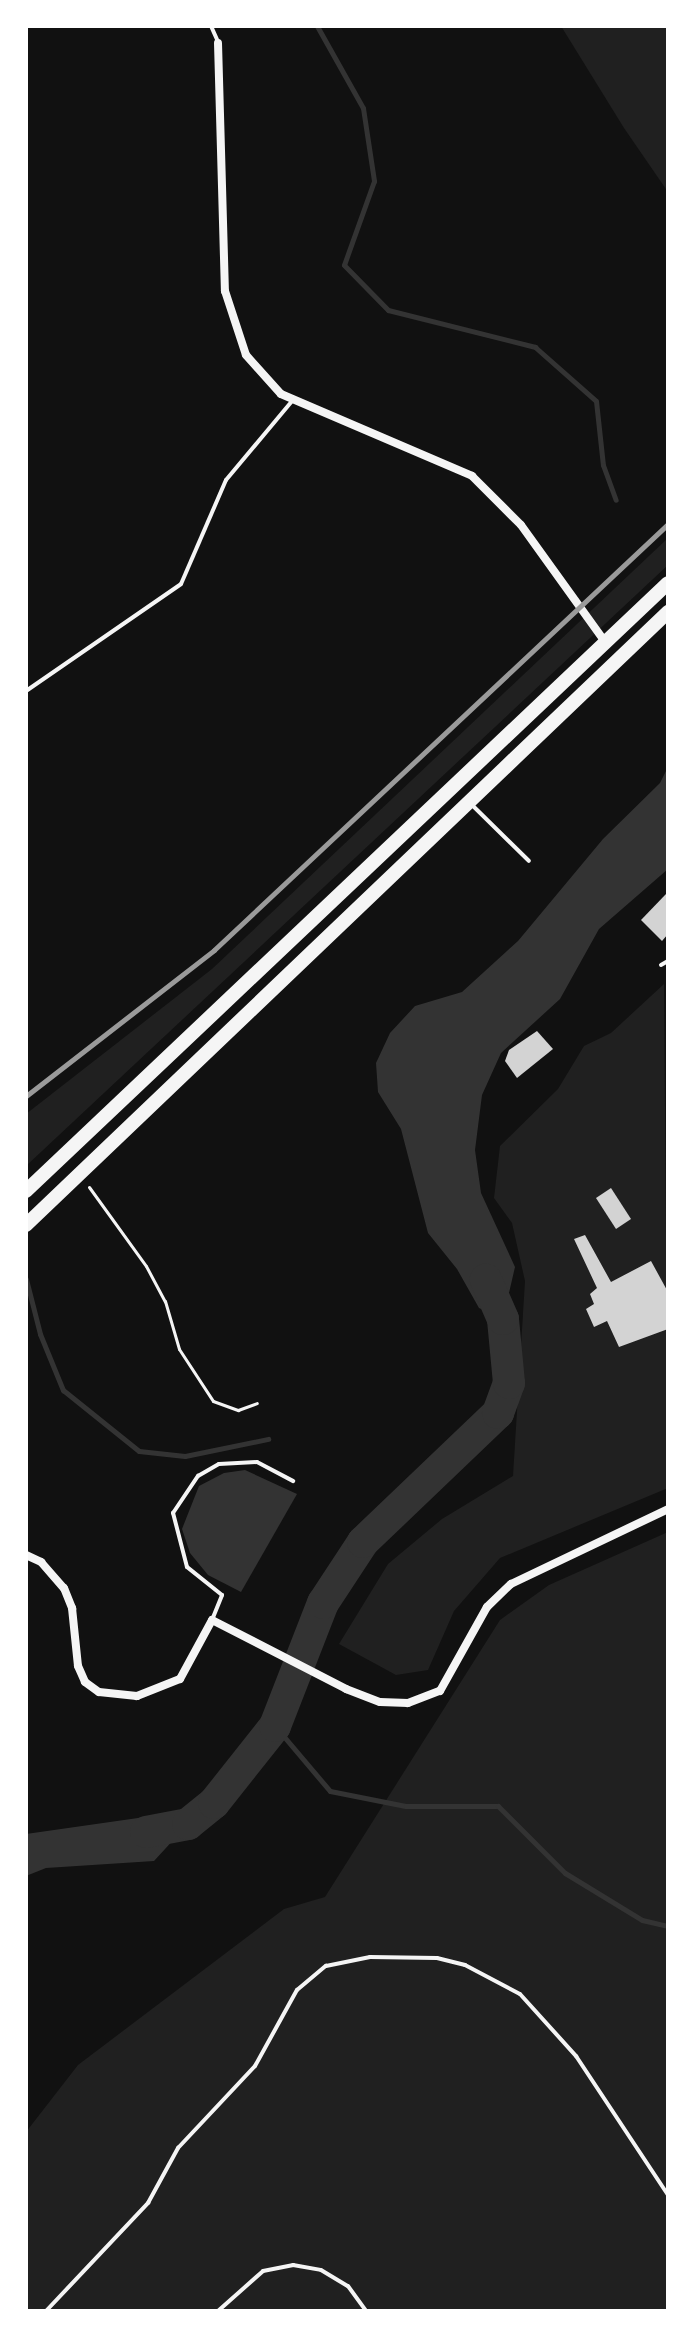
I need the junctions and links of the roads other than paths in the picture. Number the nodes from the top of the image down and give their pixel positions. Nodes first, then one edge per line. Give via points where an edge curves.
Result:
1 (211, 26) edge
2 (218, 43) joint
3 (293, 400) junction
4 (668, 583) edge
5 (668, 612) edge
6 (605, 642) junction
7 (26, 691) edge
8 (469, 802) junction
9 (529, 861) dead end
10 (668, 961) edge
11 (661, 965) dead end
12 (30, 1186) edge
13 (26, 1225) edge
14 (293, 1481) dead end
15 (668, 1509) edge
16 (26, 1555) edge
17 (212, 1620) junction
18 (668, 2195) edge
19 (46, 2311) edge
20 (218, 2311) edge
21 (366, 2311) edge

1 - 2 lane
2 - 3 street via 225,291 246,355 268,386
3 - 6 street via 472,476 521,525
3 - 7 lane via 226,480 181,584
4 - 6 highway
5 - 8 highway
6 - 12 highway
8 - 9 lane
8 - 13 highway
10 - 11 lane
14 - 17 lane via 257,1462 219,1464 198,1476 173,1513 187,1567 199,1582 222,1595
15 - 17 street via 511,1584 487,1607 440,1691 408,1703 380,1702 346,1689
16 - 17 street via 64,1588 72,1608 78,1666 85,1682 99,1692 137,1696 180,1679
18 - 19 lane via 576,2056 520,1994 465,1965 437,1958 370,1957 326,1966 297,1990 255,2066 178,2148 148,2203
20 - 21 lane via 263,2271 293,2265 321,2270 348,2286

